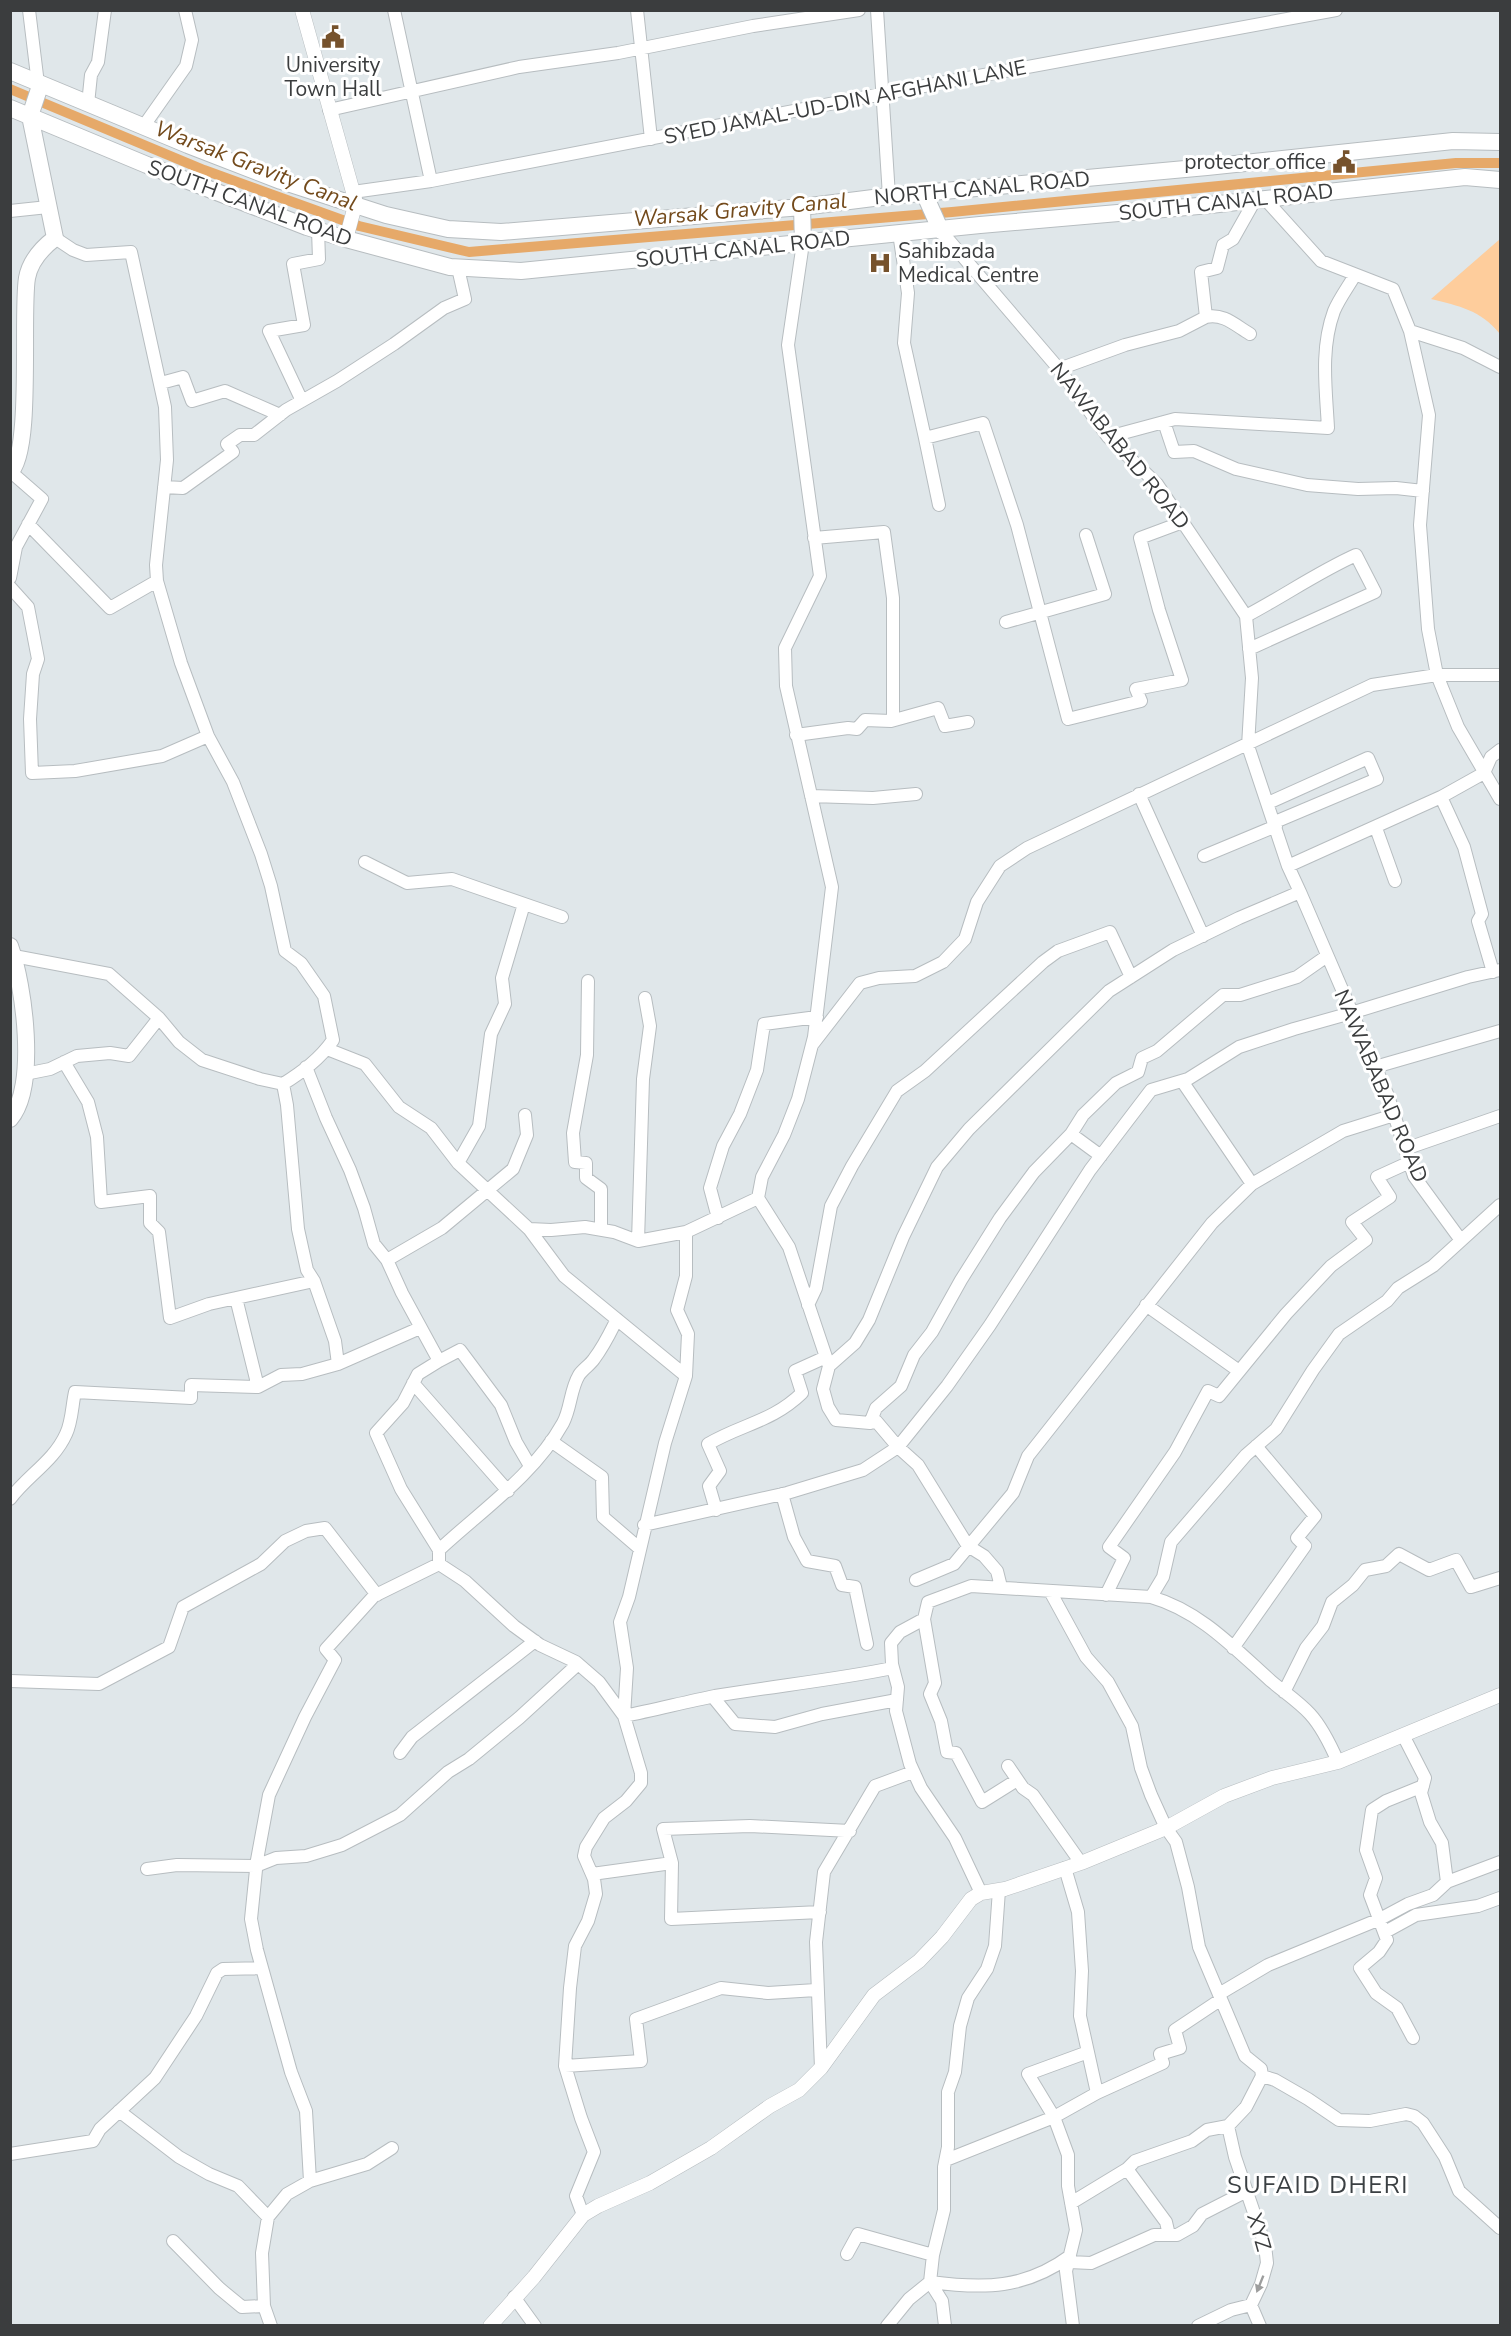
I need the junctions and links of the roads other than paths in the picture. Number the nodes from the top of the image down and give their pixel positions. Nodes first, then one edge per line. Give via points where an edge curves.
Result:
1 (29, 10) edge
2 (105, 10) edge
3 (185, 10) edge
4 (302, 10) edge
5 (394, 10) edge
6 (637, 10) edge
7 (859, 10) edge
8 (877, 10) edge
9 (1336, 10) edge
10 (640, 49) junction
11 (10, 71) edge
12 (39, 86) junction
13 (411, 91) junction
14 (881, 94) junction
15 (88, 104) junction
16 (10, 108) edge
17 (330, 110) junction
18 (30, 114) junction
19 (143, 127) junction
20 (651, 139) junction
21 (1500, 142) edge
22 (1500, 180) edge
23 (431, 181) junction
24 (889, 196) junction
25 (926, 199) junction
26 (1260, 199) junction
27 (354, 203) junction
28 (48, 207) junction
29 (802, 207) junction
30 (10, 212) edge
31 (939, 227) junction
32 (318, 230) junction
33 (899, 233) junction
34 (346, 237) junction
35 (55, 238) junction
36 (804, 241) junction
37 (458, 268) junction
38 (1355, 275) junction
39 (1206, 317) junction
40 (1410, 331) junction
41 (1250, 334) dead end
42 (1500, 367) edge
43 (1059, 369) junction
44 (160, 383) junction
45 (302, 401) junction
46 (280, 414) junction
47 (1164, 422) junction
48 (1108, 437) junction
49 (925, 438) junction
50 (11, 472) edge
51 (164, 487) junction
52 (1423, 491) junction
53 (939, 504) dead end
54 (1183, 522) junction
55 (28, 524) junction
56 (1086, 535) dead end
57 (814, 538) junction
58 (10, 578) edge
59 (158, 581) junction
60 (10, 587) edge
61 (1040, 613) junction
62 (1246, 616) junction
63 (1006, 622) dead end
64 (1249, 649) junction
65 (1437, 675) junction
66 (1500, 675) edge
67 (893, 720) junction
68 (968, 722) dead end
69 (796, 735) junction
70 (208, 736) junction
71 (1248, 746) junction
72 (1500, 750) edge
73 (1484, 773) junction
74 (916, 794) dead end
75 (1139, 794) junction
76 (811, 796) junction
77 (1441, 797) junction
78 (1500, 799) edge
79 (1268, 803) junction
80 (1275, 824) junction
81 (1376, 828) junction
82 (1204, 856) dead end
83 (365, 862) dead end
84 (1288, 866) junction
85 (1395, 881) dead end
86 (1300, 892) junction
87 (524, 904) junction
88 (562, 917) dead end
89 (1203, 936) junction
90 (12, 951) edge
91 (1327, 956) junction
92 (1497, 971) edge
93 (1131, 977) junction
94 (588, 981) dead end
95 (645, 998) dead end
96 (1351, 1013) junction
97 (817, 1017) junction
98 (159, 1018) junction
99 (1500, 1031) edge
100 (812, 1046) junction
101 (327, 1049) junction
102 (64, 1062) junction
103 (1375, 1066) junction
104 (306, 1067) junction
105 (25, 1074) junction
106 (1182, 1081) junction
107 (283, 1084) junction
108 (525, 1114) dead end
109 (1394, 1115) junction
110 (1500, 1116) edge
111 (10, 1119) edge
112 (1071, 1134) junction
113 (1405, 1149) junction
114 (1101, 1156) junction
115 (1410, 1162) junction
116 (458, 1163) junction
117 (1252, 1184) junction
118 (487, 1192) junction
119 (758, 1198) junction
120 (1500, 1205) edge
121 (718, 1218) junction
122 (529, 1229) junction
123 (601, 1230) junction
124 (686, 1232) junction
125 (1460, 1239) junction
126 (638, 1241) junction
127 (387, 1260) junction
128 (314, 1281) junction
129 (236, 1298) junction
130 (808, 1305) junction
131 (1146, 1305) junction
132 (617, 1319) junction
133 (420, 1328) junction
134 (439, 1361) junction
135 (828, 1362) junction
136 (338, 1364) junction
137 (1239, 1371) junction
138 (686, 1376) junction
139 (413, 1383) junction
140 (258, 1387) junction
141 (870, 1424) junction
142 (551, 1441) junction
143 (1256, 1446) junction
144 (898, 1448) junction
145 (530, 1466) junction
146 (508, 1491) junction
147 (782, 1494) junction
148 (10, 1499) edge
149 (716, 1510) junction
150 (644, 1525) junction
151 (968, 1546) junction
152 (639, 1548) junction
153 (439, 1550) junction
154 (439, 1564) junction
155 (1500, 1578) edge
156 (915, 1580) dead end
157 (1001, 1587) junction
158 (1051, 1593) junction
159 (377, 1595) junction
160 (1106, 1595) junction
161 (1151, 1597) junction
162 (924, 1619) junction
163 (535, 1641) junction
164 (867, 1644) dead end
165 (1233, 1647) junction
166 (578, 1664) junction
167 (893, 1668) junction
168 (10, 1681) edge
169 (1284, 1692) junction
170 (1500, 1695) edge
171 (713, 1697) junction
172 (897, 1700) junction
173 (624, 1716) junction
174 (1403, 1735) junction
175 (400, 1753) dead end
176 (1338, 1762) junction
177 (1008, 1766) dead end
178 (913, 1772) junction
179 (1017, 1780) junction
180 (1423, 1786) junction
181 (1166, 1828) junction
182 (850, 1831) junction
183 (1500, 1862) edge
184 (672, 1863) junction
185 (1081, 1863) junction
186 (256, 1866) junction
187 (1065, 1868) junction
188 (147, 1869) dead end
189 (592, 1874) junction
190 (1447, 1882) junction
191 (999, 1890) junction
192 (981, 1893) junction
193 (1500, 1898) edge
194 (820, 1912) junction
195 (1380, 1919) junction
196 (1385, 1932) junction
197 (262, 1968) junction
198 (816, 1989) junction
199 (1220, 1997) junction
200 (1413, 2038) dead end
201 (1088, 2052) junction
202 (565, 2066) junction
203 (820, 2068) junction
204 (1262, 2076) junction
205 (1097, 2093) junction
206 (119, 2111) junction
207 (1054, 2117) junction
208 (1228, 2126) junction
209 (392, 2148) dead end
210 (10, 2154) edge
211 (945, 2160) junction
212 (1127, 2169) junction
213 (310, 2181) junction
214 (1246, 2191) junction
215 (1071, 2203) junction
216 (583, 2215) junction
217 (268, 2217) junction
218 (1500, 2228) edge
219 (1168, 2235) junction
220 (173, 2241) dead end
221 (847, 2254) dead end
222 (933, 2255) junction
223 (1069, 2259) junction
224 (930, 2282) junction
225 (513, 2297) junction
226 (1251, 2305) junction
227 (264, 2306) junction
228 (272, 2325) edge
229 (490, 2325) edge
230 (535, 2325) edge
231 (887, 2325) edge
232 (945, 2325) edge
233 (1072, 2325) edge
234 (1198, 2325) edge
235 (1260, 2325) edge

1 - 12 street
2 - 15 street
3 - 19 street via 192,40 186,66
4 - 17 street
5 - 13 street
6 - 10 street
7 - 10 street
8 - 14 street
9 - 14 street, SYED JAMAL-UD-DIN AFGHANI LANE
10 - 13 street via 519,67
10 - 20 street
11 - 12 main road, NORTH CANAL ROAD
12 - 15 main road, NORTH CANAL ROAD
12 - 18 main road
13 - 17 street
13 - 23 street
14 - 20 street, SYED JAMAL-UD-DIN AFGHANI LANE
14 - 24 street
15 - 19 main road, NORTH CANAL ROAD
16 - 18 main road, SOUTH CANAL ROAD
17 - 27 street
18 - 28 main road
18 - 32 main road, SOUTH CANAL ROAD via 147,165
19 - 27 main road, NORTH CANAL ROAD via 281,181
20 - 23 street, SYED JAMAL-UD-DIN AFGHANI LANE
21 - 25 main road, NORTH CANAL ROAD via 1453,141
22 - 26 main road, SOUTH CANAL ROAD via 1464,177
23 - 27 street, SYED JAMAL-UD-DIN AFGHANI LANE
24 - 25 main road, NORTH CANAL ROAD
24 - 29 main road, NORTH CANAL ROAD
25 - 31 main road
26 - 31 main road, SOUTH CANAL ROAD
26 - 38 street via 1321,261
26 - 39 street via 1233,239 1223,245 1217,268 1201,272
27 - 29 main road, NORTH CANAL ROAD via 386,215 448,229 501,232
27 - 34 street
28 - 30 street
28 - 35 main road
29 - 36 main road
31 - 33 main road, SOUTH CANAL ROAD
31 - 43 street, NAWABABAD ROAD
32 - 34 main road, SOUTH CANAL ROAD
32 - 45 street via 319,259 293,264 304,325 269,331
33 - 36 main road, SOUTH CANAL ROAD
33 - 49 street via 908,293 904,343
34 - 37 main road, SOUTH CANAL ROAD
35 - 44 street via 86,255 131,252
35 - 50 main road via 39,251 27,277 24,400 17,461
36 - 37 main road, SOUTH CANAL ROAD via 521,271
36 - 57 street via 788,345
37 - 45 street via 465,299 444,308
38 - 40 street via 1392,289
38 - 47 street via 1327,333 1324,365 1328,428 1175,419
39 - 41 street via 1223,318
39 - 43 street via 1179,331
40 - 42 street via 1463,348
40 - 52 street via 1429,415
43 - 48 street, NAWABABAD ROAD
44 - 46 street via 183,377 192,400 225,391
44 - 51 street via 165,407
45 - 46 street
46 - 51 street via 254,435 240,435 227,444 233,452 183,488
47 - 48 street
47 - 52 street via 1174,452 1194,452 1236,469 1306,485
48 - 54 street, NAWABABAD ROAD via 1157,484
49 - 53 street
49 - 61 street via 983,423 1017,525
50 - 55 street via 42,499
51 - 59 street via 156,565
52 - 65 street via 1420,525 1428,629
54 - 61 street via 1140,538 1182,681 1136,689 1141,701 1068,719
54 - 62 street, NAWABABAD ROAD
55 - 58 street via 16,547
55 - 59 street via 110,608
56 - 61 street via 1105,594
57 - 67 street via 884,532 893,598
57 - 69 street via 820,576 785,648 786,686
59 - 70 street via 181,663
60 - 70 street via 28,607 38,659 30,719 32,773 75,771 162,756
61 - 63 street
62 - 64 street, NAWABABAD ROAD
62 - 64 street via 1356,555 1374,592
64 - 71 street, NAWABABAD ROAD via 1252,678
65 - 66 street
65 - 71 street via 1372,685
65 - 73 street via 1458,727
67 - 68 street via 938,708 945,726
67 - 69 street via 865,720 857,729
69 - 76 street
70 - 101 street via 233,782 261,854 285,951 301,963 324,996 333,1040
71 - 75 street
71 - 79 street, NAWABABAD ROAD
72 - 73 street via 1491,757
73 - 77 street
73 - 78 street
74 - 76 street via 873,798
75 - 89 street
75 - 100 street via 1028,848 1000,866 977,902 964,939 943,962 915,976 860,983
76 - 97 street via 832,887
77 - 81 street
77 - 92 street via 1464,847 1482,914 1478,921
79 - 80 street, NAWABABAD ROAD
79 - 80 street via 1368,758 1377,779
80 - 82 street
80 - 84 street, NAWABABAD ROAD
81 - 84 street
81 - 85 street
83 - 87 street via 407,883 452,879
84 - 86 street, NAWABABAD ROAD
86 - 89 street
86 - 91 street, NAWABABAD ROAD
87 - 88 street
87 - 116 street via 502,978 505,1004 491,1034 479,1126
89 - 93 street
90 - 98 street via 109,974
90 - 105 main road via 26,1029
91 - 96 street, NAWABABAD ROAD
91 - 112 street via 1297,977 1240,995 1223,995 1157,1051 1142,1058 1138,1072 1116,1083 1083,1115
92 - 96 street
93 - 130 street via 1110,932 1058,951 925,1071 897,1091 831,1206 816,1288
93 - 135 street via 1109,991 1033,1065 937,1167 869,1320 855,1343
94 - 123 street via 587,1055 573,1132 575,1162 586,1163 585,1178 601,1189
95 - 126 street via 650,1026 643,1079
96 - 103 street, NAWABABAD ROAD
96 - 106 street via 1239,1047
97 - 100 street
97 - 121 street via 764,1024 757,1070 723,1146 710,1188
98 - 102 street via 129,1056 77,1056
98 - 107 street via 179,1042 202,1060
99 - 103 street
100 - 119 street via 798,1099 762,1178
101 - 104 street
101 - 116 street via 365,1064 399,1107 431,1128
102 - 105 street
102 - 129 street via 88,1102 97,1137 101,1202 150,1196 150,1223 159,1232 170,1318
103 - 109 street, NAWABABAD ROAD
104 - 107 street
104 - 127 street via 350,1170 374,1244
105 - 111 main road via 18,1111
106 - 114 street via 1151,1090
106 - 117 street
107 - 128 street via 298,1229 307,1270
108 - 118 street via 527,1135 513,1169
109 - 113 street, NAWABABAD ROAD
109 - 117 street via 1343,1131
110 - 113 street
112 - 114 street
112 - 141 street via 1034,1172 1000,1218 932,1332 914,1355 901,1386 876,1408
113 - 115 street, NAWABABAD ROAD
114 - 144 street via 990,1325
115 - 125 street, NAWABABAD ROAD via 1414,1176
115 - 137 street via 1377,1177 1390,1197 1352,1222 1366,1240 1324,1274
116 - 118 street
117 - 131 street via 1212,1223
118 - 122 street
118 - 127 street via 442,1228
119 - 121 street
119 - 130 street via 789,1247
120 - 125 street
121 - 124 street
122 - 123 street
122 - 132 street via 564,1276
123 - 126 street
124 - 126 street
124 - 138 street via 686,1276 677,1310 688,1334
125 - 143 street via 1433,1266 1339,1334 1276,1429
127 - 133 street
128 - 129 street
128 - 136 street via 335,1341
129 - 140 street
130 - 135 street
131 - 137 street
131 - 151 street via 1028,1456 1013,1493
132 - 138 street
132 - 142 street via 599,1351 580,1373 571,1390 564,1420
133 - 134 street
133 - 136 street
134 - 139 street via 418,1374
134 - 145 street via 460,1350 501,1405
135 - 141 street via 823,1389 836,1420
135 - 149 street via 795,1371 802,1393 787,1408 708,1444 720,1471 709,1486
136 - 140 street via 281,1375
137 - 160 street via 1219,1396 1208,1391 1175,1452 1108,1547 1124,1558
138 - 150 street
139 - 146 street
139 - 153 street via 403,1403 376,1433 401,1489
140 - 148 street via 191,1385 191,1398 75,1392 67,1434 50,1459
141 - 144 street via 876,1421
142 - 145 street
142 - 152 street via 602,1477 603,1517
143 - 161 street via 1171,1542 1163,1577
143 - 165 street via 1315,1516 1297,1538 1305,1546
144 - 147 street via 863,1470
144 - 151 street via 918,1465
145 - 146 street
146 - 153 street
147 - 149 street
147 - 164 street via 794,1537 807,1561 835,1566 842,1586 855,1587
149 - 150 street
150 - 152 street
151 - 156 street via 954,1564
151 - 157 street via 997,1571
152 - 173 street via 620,1622 627,1668
153 - 154 street
154 - 159 street
154 - 163 street via 465,1581
155 - 169 street via 1471,1587 1456,1560 1429,1570 1400,1554 1386,1566 1365,1570 1332,1602 1323,1626 1306,1648
157 - 158 street
157 - 162 street via 970,1586 928,1602
158 - 160 street
158 - 181 street via 1086,1657 1108,1682 1132,1726 1150,1795
159 - 168 street via 326,1528 306,1531 285,1540 261,1564 183,1607 169,1647 99,1684
159 - 186 street via 326,1649 335,1660 269,1795
160 - 161 street
161 - 165 street via 1190,1612
162 - 167 street via 900,1632 891,1643
162 - 179 street via 935,1683 930,1694 941,1720 947,1752 956,1753 982,1802
163 - 166 street
163 - 175 street via 412,1737
165 - 169 street
166 - 173 street via 599,1682
166 - 186 street via 519,1718 448,1772 400,1815 342,1845 306,1856 276,1858
167 - 171 street
167 - 172 street
169 - 176 street via 1311,1714
170 - 174 street
171 - 172 street via 735,1724 775,1726
171 - 173 street
172 - 178 street via 896,1711
173 - 189 street via 641,1783 626,1802 604,1818 586,1847 584,1856
174 - 176 street
174 - 180 street via 1425,1778
176 - 181 street via 1272,1778 1224,1796
177 - 179 street
178 - 182 street via 875,1786
178 - 192 street via 955,1838
179 - 185 street via 1033,1795
180 - 190 street via 1421,1793 1430,1822 1442,1843
180 - 195 street via 1372,1810 1366,1850 1376,1878 1370,1895
181 - 185 street
181 - 199 street via 1176,1842 1199,1947
182 - 184 street via 750,1826 663,1829
182 - 194 street via 824,1872
183 - 190 street
184 - 189 street
184 - 194 street via 671,1919
185 - 187 street
186 - 188 street via 177,1865
186 - 197 street via 251,1919
187 - 191 street
187 - 201 street via 1078,1912 1080,2016
189 - 202 street via 596,1894 575,1946
190 - 195 street via 1433,1895
191 - 192 street
191 - 211 street via 995,1946 987,1969 968,1998 960,2026 955,2072 948,2092
192 - 203 street via 970,1899 942,1938 919,1961 874,1995
193 - 196 street via 1478,1906 1416,1915
194 - 198 street
195 - 196 street
195 - 199 street via 1268,1965
196 - 200 street via 1387,1940 1379,1952 1360,1968 1376,1993 1397,2008
197 - 206 street via 223,1969 218,1973 196,2016 155,2078
197 - 213 street via 306,2111
198 - 202 street via 768,1993 721,1988 636,2019 640,2061
198 - 203 street
199 - 204 street via 1245,2056 1261,2069
199 - 205 street via 1175,2030 1180,2048 1160,2054 1163,2063
201 - 205 street
201 - 207 street via 1028,2074
202 - 216 street via 594,2152 576,2196
203 - 216 street via 800,2090 711,2148
204 - 208 street via 1246,2107
204 - 218 street via 1339,2120 1414,2116 1423,2122 1445,2157 1459,2191
205 - 207 street
206 - 210 street via 100,2128 93,2141
206 - 217 street via 179,2157 238,2186
207 - 211 street
207 - 215 street via 1068,2155
208 - 212 street via 1207,2130 1192,2141 1135,2161
208 - 214 street, XYZ
209 - 213 street via 367,2164
211 - 222 street via 944,2210
212 - 215 street
212 - 219 street via 1166,2222
213 - 217 street via 287,2194
214 - 219 street via 1202,2214 1193,2226 1177,2235
214 -> 226 street, XYZ via 1265,2245 1267,2264
215 - 223 street via 1076,2230
216 - 225 street
217 - 227 street via 262,2253
219 - 223 street via 1154,2235 1091,2263
220 - 227 street via 242,2307
221 - 222 street via 858,2234
222 - 224 street
223 - 224 street via 1023,2282
223 - 233 street via 1066,2271
224 - 231 street
224 - 232 street via 942,2301
225 - 229 street
225 - 230 street
226 - 234 street
226 - 235 street
227 - 228 street

